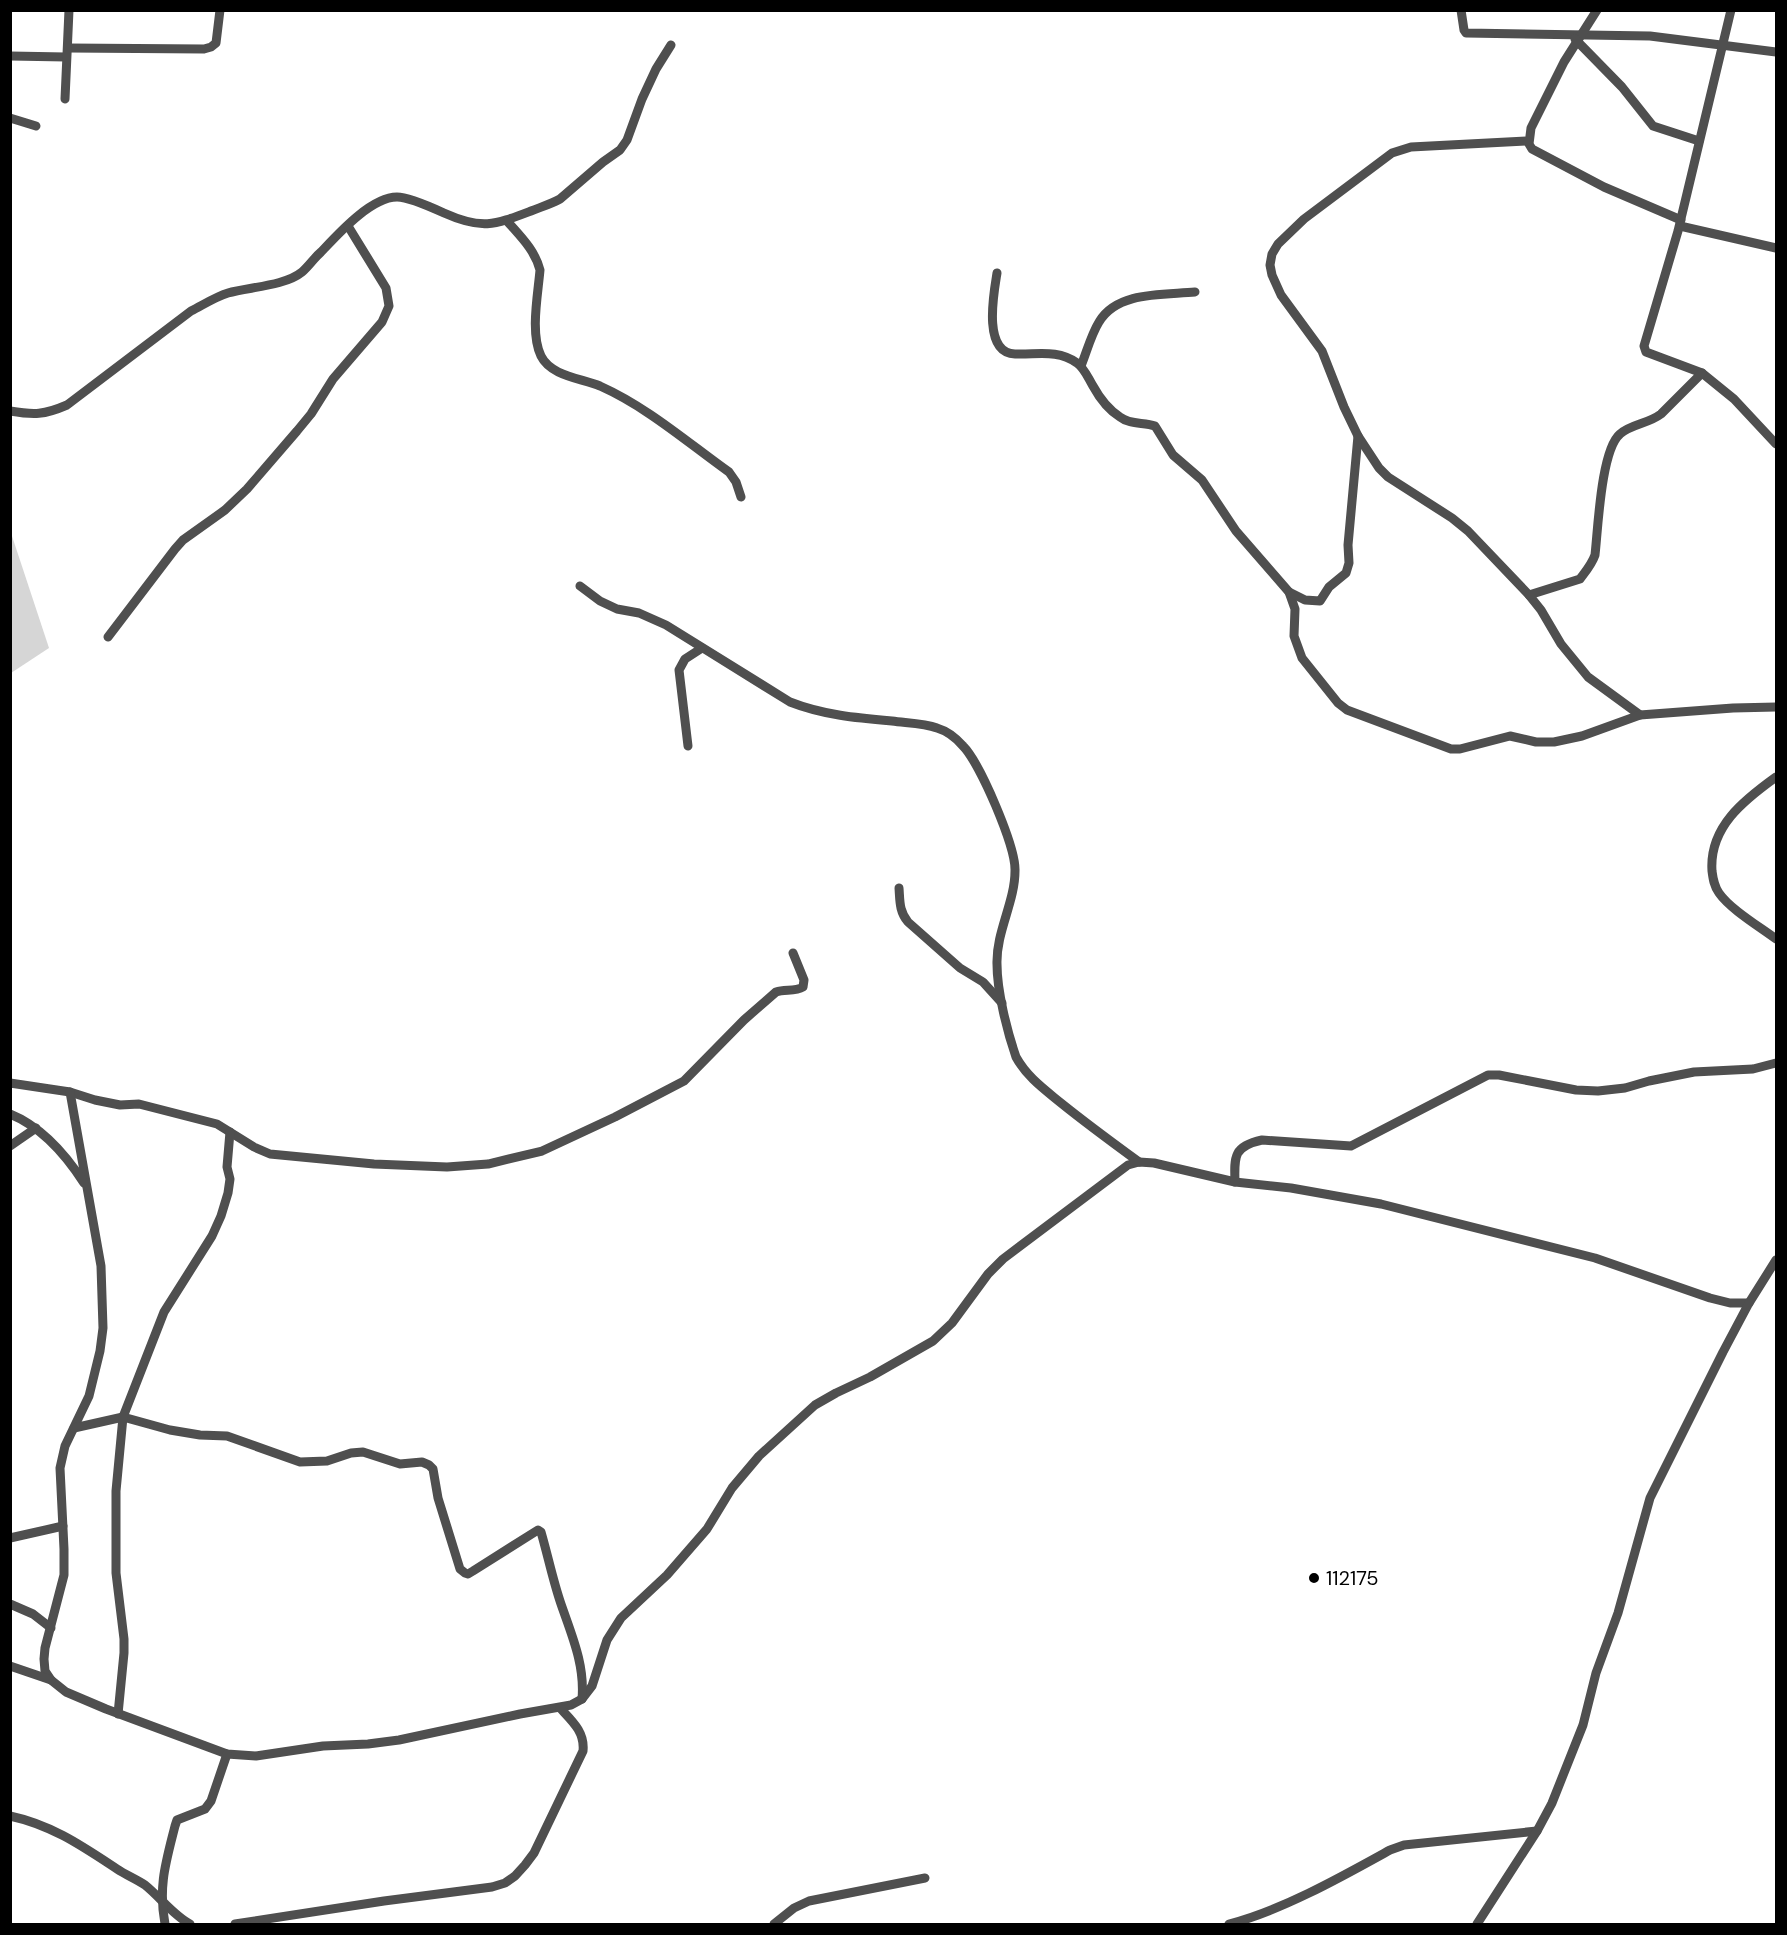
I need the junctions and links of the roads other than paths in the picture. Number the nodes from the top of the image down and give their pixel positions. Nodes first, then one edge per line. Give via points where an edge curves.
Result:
1 (69, 10) edge
2 (220, 10) edge
3 (1461, 10) edge
4 (1597, 10) edge
5 (1731, 10) edge
6 (1577, 37) junction
7 (671, 45) dead end
8 (1723, 46) junction
9 (1776, 52) edge
10 (67, 53) junction
11 (10, 56) edge
12 (65, 99) dead end
13 (10, 118) edge
14 (36, 126) dead end
15 (1528, 141) junction
16 (1699, 141) junction
17 (507, 221) junction
18 (1680, 223) junction
19 (348, 226) junction
20 (1776, 248) edge
21 (997, 273) dead end
22 (1195, 292) dead end
23 (1081, 366) junction
24 (1702, 373) junction
25 (10, 411) edge
26 (1358, 436) junction
27 (1776, 444) edge
28 (741, 497) dead end
29 (580, 586) dead end
30 (1289, 592) junction
31 (1529, 595) junction
32 (108, 637) dead end
33 (702, 648) junction
34 (1776, 707) edge
35 (1640, 715) junction
36 (688, 746) dead end
37 (1776, 777) edge
38 (899, 888) dead end
39 (1776, 939) edge
40 (793, 953) dead end
41 (1003, 1004) junction
42 (1776, 1064) edge
43 (10, 1083) edge
44 (70, 1092) junction
45 (10, 1114) edge
46 (36, 1128) junction
47 (230, 1132) junction
48 (10, 1146) edge
49 (1139, 1162) junction
50 (1235, 1182) junction
51 (87, 1188) junction
52 (1776, 1260) edge
53 (1749, 1303) junction
54 (123, 1417) junction
55 (74, 1428) junction
56 (63, 1526) junction
57 (10, 1538) edge
58 (10, 1604) edge
59 (51, 1628) junction
60 (10, 1666) edge
61 (51, 1680) junction
62 (582, 1700) junction
63 (560, 1708) junction
64 (118, 1714) junction
65 (227, 1754) junction
66 (10, 1816) edge
67 (1537, 1831) junction
68 (925, 1878) dead end
69 (161, 1899) junction
70 (165, 1924) edge
71 (190, 1924) edge
72 (235, 1924) edge
73 (774, 1924) edge
74 (1228, 1924) edge
75 (1477, 1924) edge

1 - 10 street
2 - 10 street via 216,43 204,49
3 - 6 street via 1466,33
4 - 6 street
5 - 8 street
6 - 8 street via 1650,36
6 - 15 street
6 - 16 street via 1653,126
7 - 17 street via 656,69 620,150 560,199
8 - 9 street
8 - 16 street
10 - 11 street
10 - 12 street
13 - 14 street
15 - 18 street via 1532,149 1604,188
15 - 26 street via 1411,147 1392,153 1304,219 1272,254 1272,275 1281,296 1322,351
16 - 18 street
17 - 19 street via 472,224 397,197 362,212
17 - 28 street via 532,250 540,270 535,332 541,358 557,372 622,396 645,411 729,472
18 - 20 street
18 - 24 street via 1644,349
19 - 25 street via 302,273 203,304 67,405 33,415
19 - 32 street via 386,288 389,306 382,322 247,489 183,540
21 - 23 street via 992,318 1000,347 1014,354 1048,353
22 - 23 street via 1127,300 1112,308 1099,322
23 - 30 street via 1094,389 1118,416 1155,426 1173,455 1202,480 1236,531
24 - 27 street via 1734,399
24 - 31 street via 1654,420 1628,429 1614,439 1605,470 1595,555 1585,573 1580,579
26 - 30 street via 1346,573 1320,601 1305,600
26 - 31 street via 1388,477 1468,531
29 - 33 street via 600,601 666,625
30 - 35 street via 1295,609 1297,647 1338,703 1443,748 1460,749 1510,736 1554,742
31 - 35 street via 1588,677
33 - 36 street via 685,659 680,670
33 - 41 street via 776,694 810,710 938,728 963,746 995,804 1016,868 997,961
34 - 35 street
37 - 39 street via 1748,798 1723,826 1712,861 1713,882 1725,901
38 - 41 street via 900,909 908,922 960,968 983,982
40 - 47 street via 803,987 776,992 684,1081 542,1151 488,1164 374,1164 270,1154
41 - 49 street via 1012,1045 1022,1068
42 - 50 street via 1694,1072 1598,1091 1488,1075 1351,1146 1262,1140 1248,1143 1238,1151
43 - 44 street
44 - 47 street via 95,1101 139,1104 218,1124
44 - 51 street
45 - 46 street
46 - 48 street
46 - 51 street via 62,1153
47 - 54 street via 230,1179 221,1216 164,1312
49 - 50 street
49 - 62 street via 1119,1169 1004,1259 933,1341 815,1405 759,1456 667,1575 621,1618 602,1653 592,1686
50 - 53 street via 1329,1194 1426,1215 1595,1258 1710,1298
51 - 55 street via 101,1266 103,1328 89,1396
52 - 53 street
53 - 67 street via 1650,1498 1579,1735
54 - 55 street
54 - 62 street via 170,1430 227,1436 300,1462 327,1461 363,1452 400,1464 429,1465 455,1558 460,1569 468,1574 538,1530 574,1636 583,1674
54 - 64 street via 116,1491 116,1573 124,1653
55 - 56 street via 60,1468
56 - 57 street
56 - 59 street via 64,1575
58 - 59 street
59 - 61 street via 44,1659
60 - 61 street
61 - 64 street via 66,1692
62 - 63 street
63 - 65 street via 399,1740 256,1756
63 - 72 street via 581,1734 583,1751 534,1853 505,1883
64 - 65 street
65 - 69 street via 211,1801 205,1809 177,1820 174,1826
66 - 69 street via 60,1833 141,1882
67 - 74 street via 1404,1845 1311,1892
67 - 75 street
68 - 73 street via 809,1901
69 - 70 street
69 - 71 street

